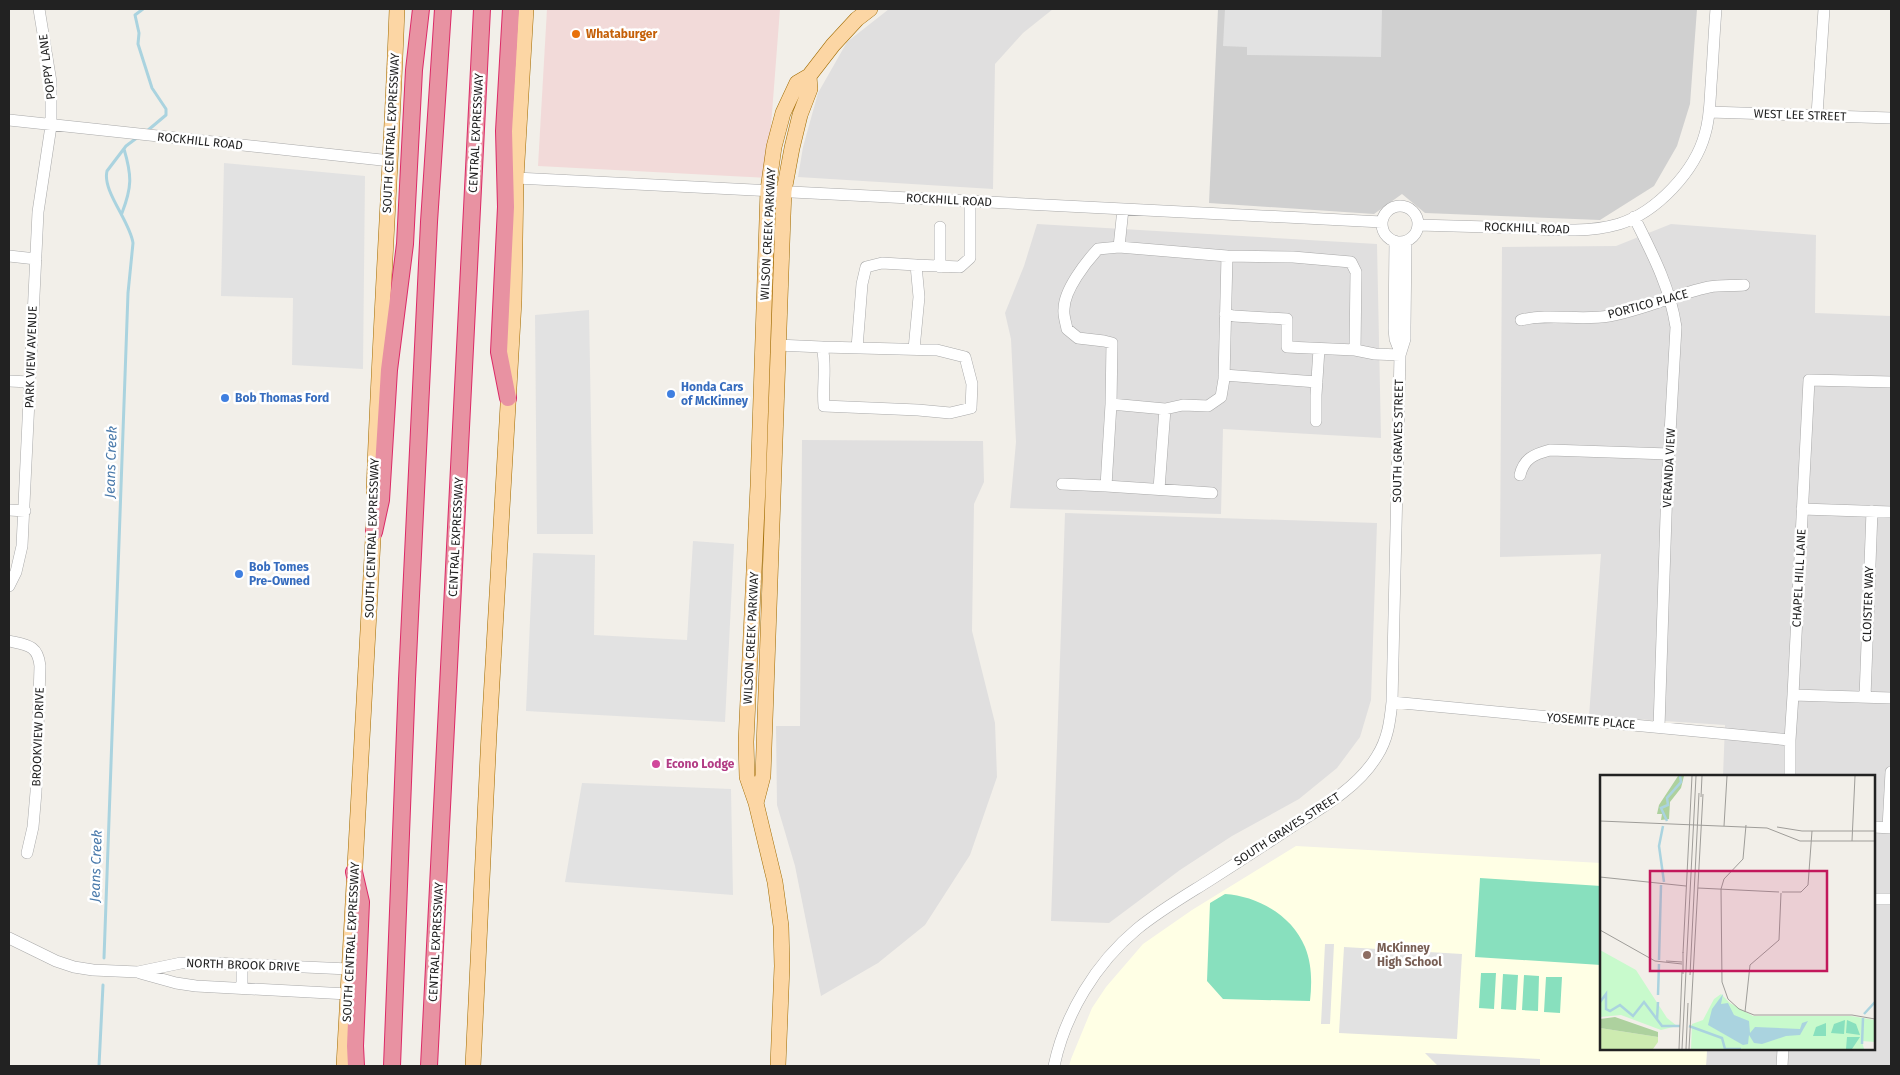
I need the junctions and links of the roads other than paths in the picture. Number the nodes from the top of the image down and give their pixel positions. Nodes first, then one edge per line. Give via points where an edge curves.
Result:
1 (39, 9) edge
2 (397, 9) edge
3 (421, 9) edge
4 (443, 9) edge
5 (482, 9) edge
6 (511, 9) edge
7 (526, 9) edge
8 (870, 9) edge
9 (1716, 9) edge
10 (1824, 9) edge
11 (809, 76) junction
12 (1709, 112) junction
13 (1817, 115) junction
14 (1891, 118) edge
15 (9, 120) edge
16 (51, 126) junction
17 (391, 161) junction
18 (516, 178) junction
19 (768, 190) junction
20 (784, 191) junction
21 (970, 201) junction
22 (1123, 209) junction
23 (1634, 217) junction
24 (1382, 222) junction
25 (1418, 225) junction
26 (940, 227) dead end
27 (1400, 241) junction
28 (1119, 247) junction
29 (9, 256) edge
30 (1227, 256) junction
31 (36, 259) junction
32 (916, 265) junction
33 (940, 267) junction
34 (1744, 285) dead end
35 (1671, 299) junction
36 (1225, 314) junction
37 (1521, 320) dead end
38 (777, 345) junction
39 (822, 347) junction
40 (857, 348) junction
41 (914, 349) junction
42 (1319, 350) junction
43 (1356, 350) junction
44 (1400, 353) junction
45 (1224, 375) junction
46 (9, 381) edge
47 (30, 382) junction
48 (1317, 382) junction
49 (1891, 382) edge
50 (508, 398) junction
51 (1111, 404) junction
52 (1166, 408) junction
53 (1316, 421) dead end
54 (1669, 454) junction
55 (1520, 475) dead end
56 (1062, 484) dead end
57 (1106, 486) junction
58 (1159, 489) junction
59 (1212, 493) dead end
60 (1802, 509) junction
61 (9, 510) edge
62 (25, 511) junction
63 (1872, 511) junction
64 (1891, 512) edge
65 (374, 532) junction
66 (9, 586) edge
67 (9, 641) edge
68 (1793, 695) junction
69 (1865, 698) junction
70 (1891, 698) edge
71 (1392, 702) junction
72 (1659, 728) junction
73 (1790, 740) junction
74 (1891, 772) edge
75 (1790, 775) edge
76 (756, 802) junction
77 (1875, 827) edge
78 (1890, 828) edge
79 (27, 853) dead end
80 (354, 872) junction
81 (1875, 899) edge
82 (1891, 899) edge
83 (9, 938) edge
84 (242, 964) junction
85 (349, 969) junction
86 (138, 972) junction
87 (242, 988) junction
88 (348, 994) junction
89 (1783, 1050) edge
90 (344, 1066) edge
91 (356, 1066) edge
92 (392, 1066) edge
93 (429, 1066) edge
94 (473, 1066) edge
95 (778, 1066) edge
96 (1054, 1066) edge
97 (1782, 1066) edge

1 - 16 street, POPPY LANE via 51,82
2 - 17 main road, SOUTH CENTRAL EXPRESSWAY
3 - 65 highway via 414,70 405,244 389,370 381,500
4 - 92 highway via 408,649
5 - 93 highway, CENTRAL EXPRESSWAY
6 - 50 highway via 504,131 506,207 499,352
7 - 18 main road
8 - 11 main road via 833,45
9 - 12 street
10 - 13 street
11 - 19 main road, WILSON CREEK PARKWAY via 797,83 783,113 774,146
11 - 20 main road, WILSON CREEK PARKWAY via 810,89 800,115
12 - 13 street, WEST LEE STREET
12 - 23 street, ROCKHILL ROAD via 1706,133 1697,156 1679,182
13 - 14 street, WEST LEE STREET
15 - 16 street, ROCKHILL ROAD
16 - 17 street, ROCKHILL ROAD
16 - 31 street, PARK VIEW AVENUE via 40,195
17 - 65 main road, SOUTH CENTRAL EXPRESSWAY via 378,374
18 - 19 street, ROCKHILL ROAD
18 - 50 main road
19 - 20 street, ROCKHILL ROAD
19 - 76 main road, WILSON CREEK PARKWAY via 746,742 747,777
20 - 21 street, ROCKHILL ROAD
20 - 38 main road, WILSON CREEK PARKWAY
21 - 22 street, ROCKHILL ROAD
21 - 33 street via 970,258 960,267
22 - 24 street, ROCKHILL ROAD
22 - 28 street
23 - 25 street, ROCKHILL ROAD via 1606,226 1572,230
23 - 35 street, VERANDA VIEW
24 - 25 street via 1389,210 1400,206 1411,210
24 - 27 street via 1386,236
25 - 27 street via 1414,236
26 - 33 street
27 - 44 street, SOUTH GRAVES STREET via 1394,329
28 - 30 street
28 - 51 street via 1098,249 1083,265 1063,308 1067,329 1078,338 1112,344
29 - 31 street
30 - 36 street
30 - 43 street via 1351,262 1356,272
31 - 47 street, PARK VIEW AVENUE
32 - 33 street
32 - 40 street via 882,263 866,267
32 - 41 street via 919,298
34 - 35 street, PORTICO PLACE via 1707,288
35 - 37 street, PORTICO PLACE via 1611,316 1543,316
35 - 54 street, VERANDA VIEW via 1676,352
36 - 42 street via 1287,319 1287,347
36 - 45 street
38 - 39 street
38 - 76 main road, WILSON CREEK PARKWAY via 763,776
39 - 40 street
39 - 41 street via 825,359 824,406 950,413 971,408 972,384 965,357 937,350
40 - 41 street
42 - 43 street
42 - 48 street
43 - 44 street via 1375,354
44 - 71 street, SOUTH GRAVES STREET
45 - 48 street
45 - 52 street via 1221,397 1208,406
46 - 47 street
47 - 62 street, PARK VIEW AVENUE
48 - 53 street
49 - 60 street, CHAPEL HILL LANE via 1809,380
50 - 94 main road
51 - 52 street
51 - 57 street
52 - 58 street
54 - 55 street via 1550,450 1526,460
54 - 72 street, VERANDA VIEW
56 - 57 street
57 - 58 street
58 - 59 street
60 - 63 street
60 - 68 street, CHAPEL HILL LANE
61 - 62 street
62 - 66 street, PARK VIEW AVENUE via 20,559
63 - 64 street
63 - 69 street, CLOISTER WAY
65 - 80 main road, SOUTH CENTRAL EXPRESSWAY
67 - 79 street, BROOKVIEW DRIVE via 35,650 40,666 36,792
68 - 69 street
68 - 73 street, CHAPEL HILL LANE
69 - 70 street
71 - 72 street, YOSEMITE PLACE
71 - 96 street, SOUTH GRAVES STREET via 1390,723 1377,758 1349,788 1154,916 1116,948 1080,1000 1064,1033
72 - 73 street, YOSEMITE PLACE
73 - 75 street, CHAPEL HILL LANE
74 - 78 street
76 - 95 main road, WILSON CREEK PARKWAY via 775,882 781,926
77 - 78 street
80 - 85 main road, SOUTH CENTRAL EXPRESSWAY
80 - 91 highway via 361,902
81 - 82 street
83 - 86 street, NORTH BROOK DRIVE via 74,967
84 - 85 street, NORTH BROOK DRIVE
84 - 86 street, NORTH BROOK DRIVE via 181,963
84 - 87 street
85 - 88 main road, SOUTH CENTRAL EXPRESSWAY
86 - 87 street, NORTH BROOK DRIVE via 176,983
87 - 88 street, NORTH BROOK DRIVE
88 - 90 main road, SOUTH CENTRAL EXPRESSWAY
89 - 97 street

